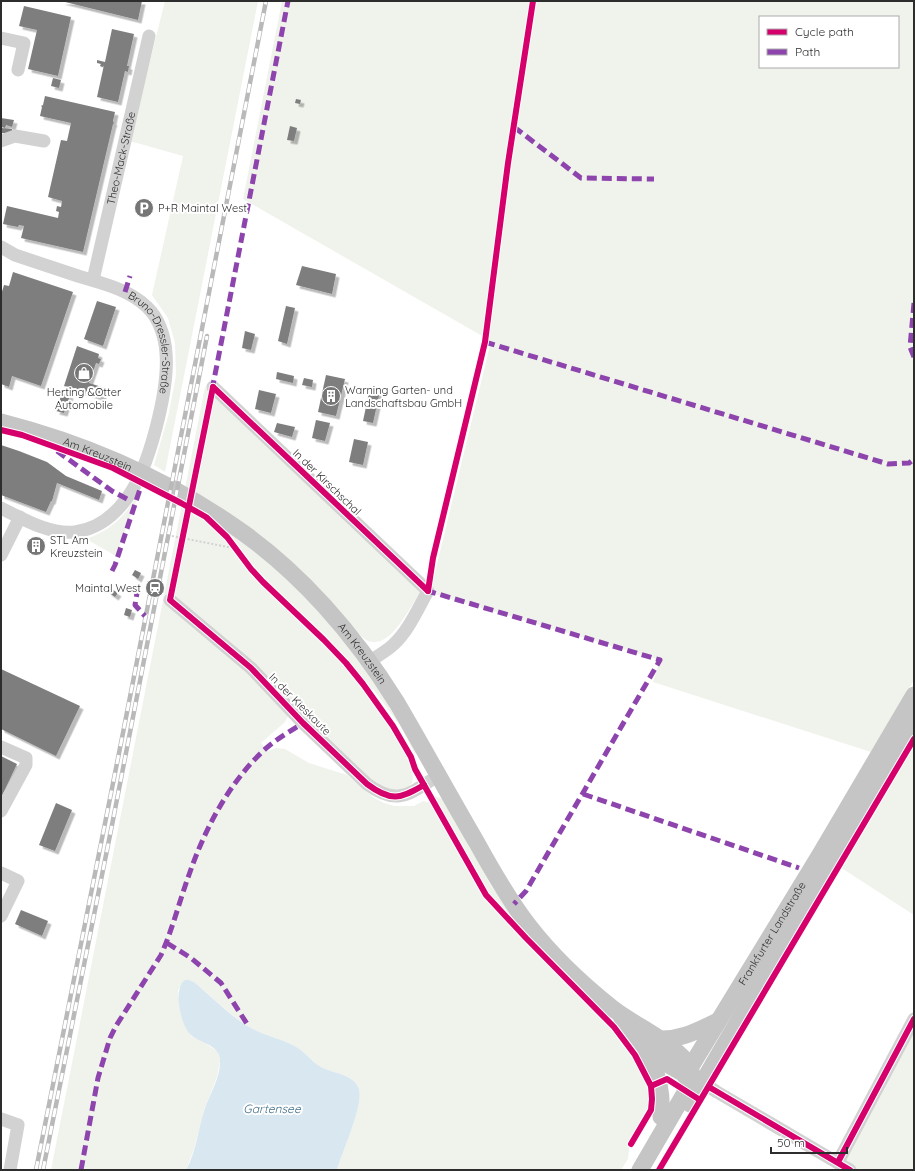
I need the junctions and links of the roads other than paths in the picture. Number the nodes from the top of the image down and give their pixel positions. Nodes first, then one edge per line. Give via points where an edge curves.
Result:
1 (149, 36) dead end
2 (1, 38) edge
3 (18, 70) dead end
4 (1, 141) edge
5 (44, 141) dead end
6 (2, 250) edge
7 (93, 280) junction
8 (213, 387) dead end
9 (1, 422) edge
10 (1, 508) edge
11 (20, 517) junction
12 (1, 555) edge
13 (170, 600) dead end
14 (369, 662) junction
15 (914, 695) edge
16 (914, 719) edge
17 (1, 747) edge
18 (438, 776) junction
19 (1, 811) edge
20 (1, 873) edge
21 (1, 916) edge
22 (613, 1009) junction
23 (914, 1019) edge
24 (718, 1021) junction
25 (660, 1039) junction
26 (641, 1045) junction
27 (695, 1078) junction
28 (661, 1117) junction
29 (1, 1118) edge
30 (838, 1162) junction
31 (10, 1170) edge
32 (628, 1170) edge
33 (640, 1170) edge
34 (651, 1170) edge
35 (850, 1170) edge

1 - 7 street, Theo-Mack-Straße
2 - 3 street via 24,43
4 - 5 street via 15,136
6 - 7 street, Bruno-Dressler-Straße
7 - 11 street, Bruno-Dressler-Straße via 131,295 153,314 161,331 166,367 154,436 127,499 101,524 75,532 61,532
8 - 14 street, In der Kirschschal via 428,591 399,639
9 - 14 main road, Am Kreuzstein via 115,460 208,509 234,526 294,575 326,609
10 - 11 street
11 - 12 street
13 - 18 street, In der Kieskaute via 250,668 303,723 375,790 387,796 398,796 407,794
14 - 18 main road, Am Kreuzstein via 397,704
15 - 24 main road, Frankfurter Landstraße
16 - 27 main road, Frankfurter Landstraße via 805,904
17 - 19 street via 26,758 26,765
18 - 22 main road, Am Kreuzstein via 501,885 529,925 559,961
20 - 21 street via 18,881
22 - 25 main road, Am Kreuzstein
22 - 26 main road, Am Kreuzstein
23 - 30 street
24 - 25 main road via 683,1037
24 - 27 main road, Frankfurter Landstraße
25 - 27 main road, Am Kreuzstein via 674,1049
26 - 27 main road via 667,1064
26 - 28 main road, Am Kreuzstein via 658,1077 662,1097
27 - 28 main road, Frankfurter Landstraße
27 - 30 street
27 - 33 main road
27 - 34 main road, Frankfurter Landstraße
28 - 32 main road, Frankfurter Landstraße
29 - 31 street via 18,1126
30 - 35 street

